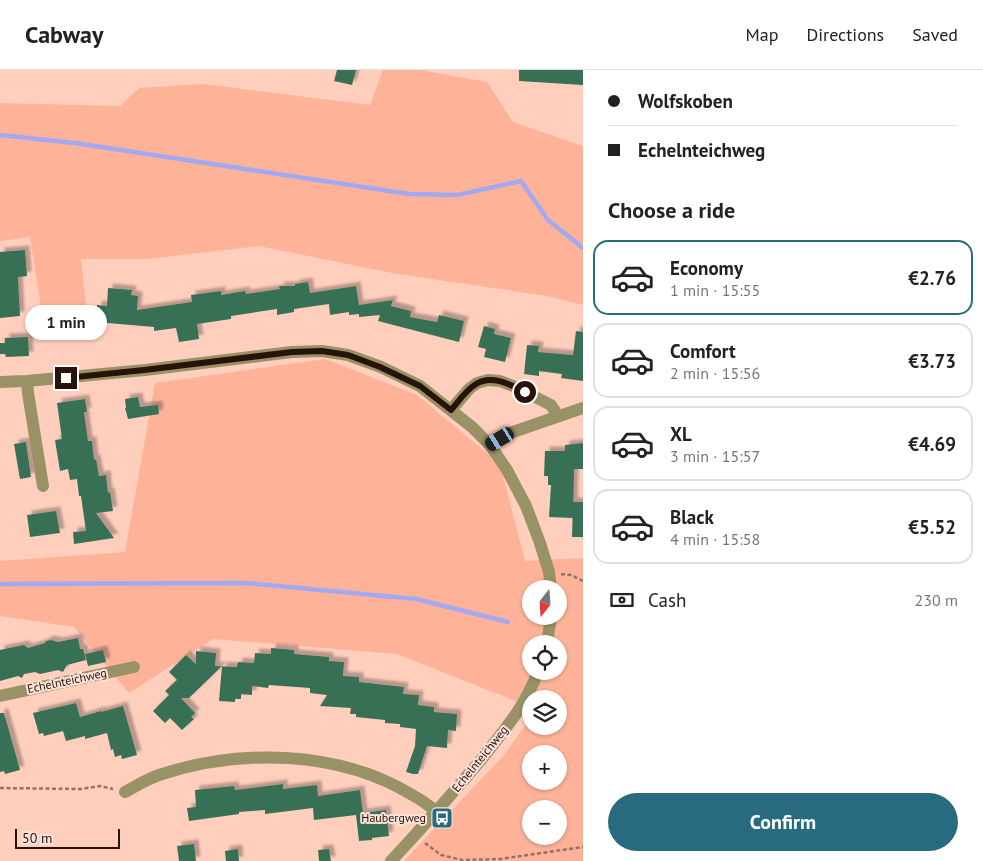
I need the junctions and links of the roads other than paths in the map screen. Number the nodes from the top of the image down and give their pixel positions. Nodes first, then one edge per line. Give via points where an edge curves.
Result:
1 (27, 381) junction
2 (0, 382) edge
3 (583, 408) edge
4 (451, 410) junction
5 (558, 416) junction
6 (490, 445) junction
7 (43, 486) dead end
8 (550, 580) edge
9 (134, 667) dead end
10 (534, 680) edge
11 (0, 696) edge
12 (125, 792) road end
13 (436, 812) junction
14 (391, 861) edge

1 - 2 street
1 - 4 street via 322,351 348,355 380,367 420,386
1 - 7 street
3 - 5 street
4 - 5 street via 476,383 488,380 513,386 551,405
4 - 6 street
5 - 6 street via 510,433
6 - 8 street via 526,506
9 - 11 street, Echelnteichweg
10 - 13 street, Echelnteichweg via 516,715
12 - 13 street via 157,776 195,765 246,758 290,758 324,762 372,775 416,796
13 - 14 street, Echelnteichweg

